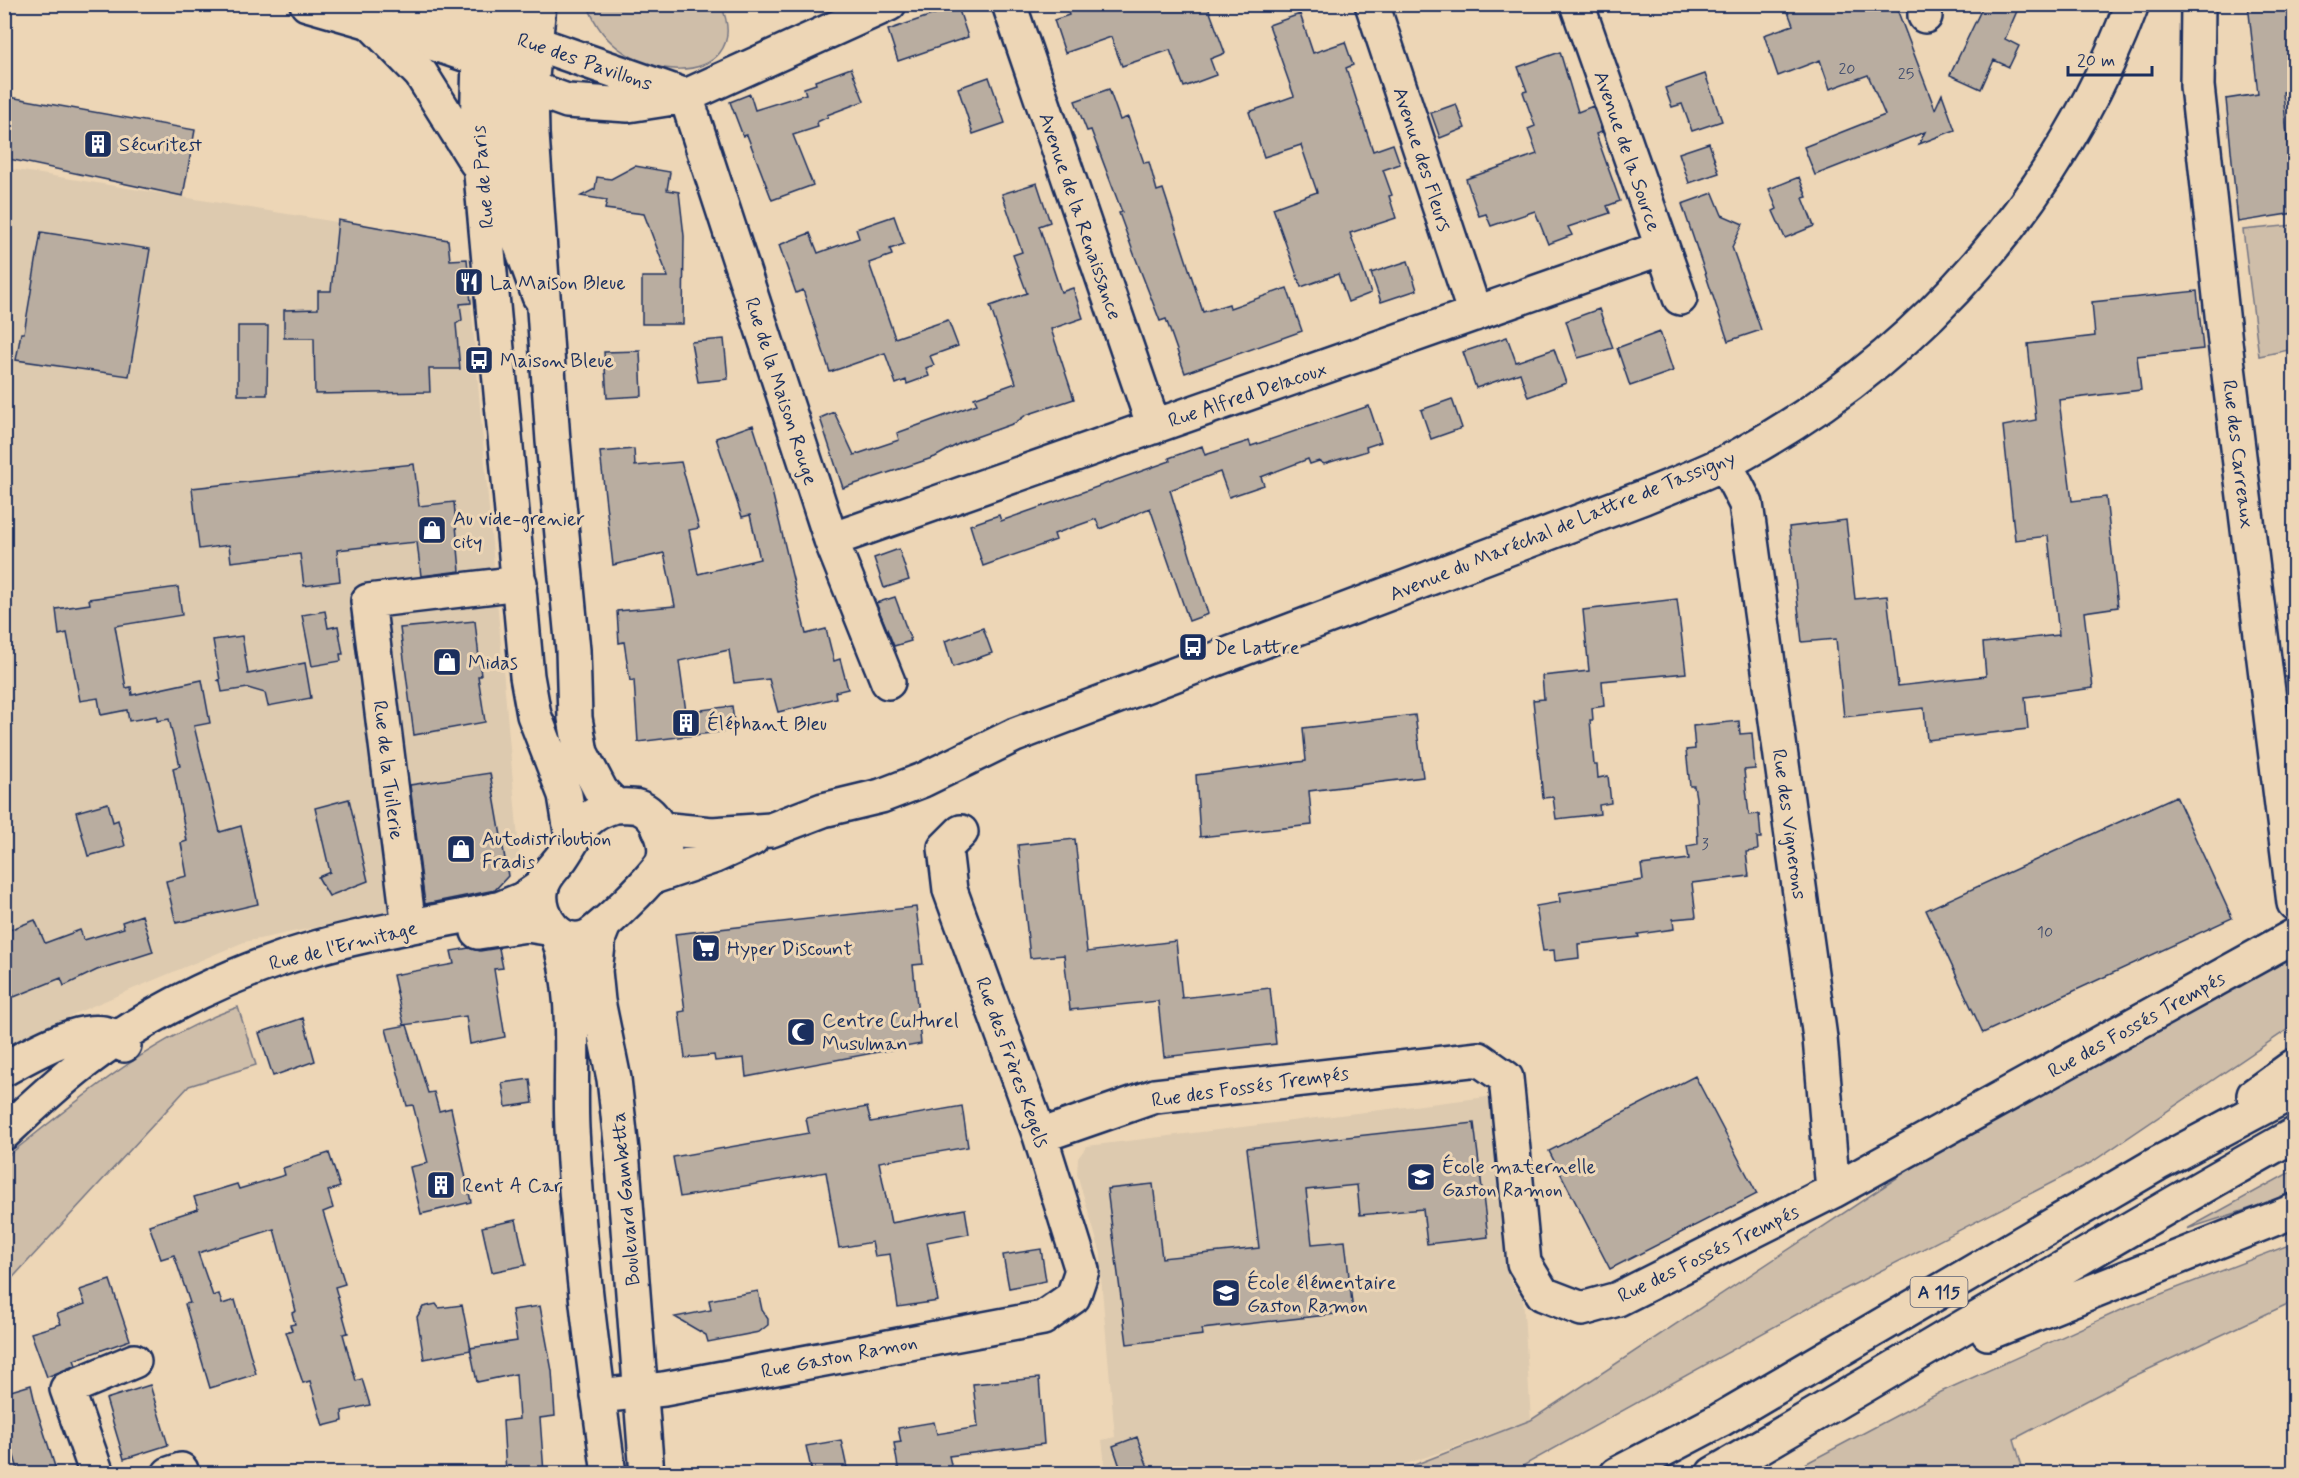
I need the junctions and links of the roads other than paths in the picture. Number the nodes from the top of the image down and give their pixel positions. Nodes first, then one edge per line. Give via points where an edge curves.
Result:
1 (307, 4) edge
2 (407, 4) edge
3 (539, 4) edge
4 (889, 4) edge
5 (1009, 4) edge
6 (1372, 4) edge
7 (1576, 4) edge
8 (2132, 4) edge
9 (2198, 4) edge
10 (370, 22) junction
11 (505, 42) edge
12 (686, 96) junction
13 (480, 169) junction
14 (1662, 248) junction
15 (1680, 298) dead end
16 (544, 309) junction
17 (1474, 314) junction
18 (1154, 427) junction
19 (1725, 463) junction
20 (831, 540) junction
21 (520, 583) junction
22 (888, 682) dead end
23 (615, 806) junction
24 (659, 829) junction
25 (771, 830) junction
26 (962, 832) dead end
27 (572, 838) junction
28 (653, 877) junction
29 (542, 886) junction
30 (2295, 903) edge
31 (409, 927) junction
32 (603, 927) junction
33 (555, 931) junction
34 (2295, 936) edge
35 (125, 1047) junction
36 (2295, 1066) edge
37 (4, 1069) edge
38 (2295, 1091) edge
39 (4, 1133) edge
40 (2295, 1135) edge
41 (1040, 1136) junction
42 (4, 1142) edge
43 (2157, 1164) junction
44 (1833, 1191) junction
45 (2295, 1211) edge
46 (1072, 1297) joint
47 (134, 1361) dead end
48 (1894, 1370) junction
49 (642, 1392) junction
50 (598, 1396) junction
51 (97, 1473) edge
52 (609, 1473) edge
53 (647, 1473) edge
54 (1617, 1473) edge
55 (1713, 1473) edge

1 - 10 main road
2 - 11 main road
3 - 11 main road, Rue de Paris
4 - 12 main road, Rue des Pavillons
5 - 18 main road, Avenue de la Renaissance
6 - 17 main road, Avenue des Fleurs
7 - 14 main road, Avenue de la Source
8 - 19 main road, Avenue du Maréchal de Lattre de Tassigny via 2113,56 2073,133 2011,225 1959,285 1873,367 1802,417
9 - 30 main road, Rue des Carreaux via 2197,86
10 - 11 main road
10 - 13 main road via 421,74
11 - 12 main road, Rue des Pavillons
11 - 12 main road, Rue des Pavillons via 567,101 628,105
11 - 13 main road, Rue de Paris via 476,108
11 - 16 main road, Rue de Paris via 533,154
11 - 16 main road via 505,132 520,243
12 - 20 main road, Rue de la Maison Rouge
13 - 21 main road, Rue de Paris
14 - 15 main road, Avenue de la Source
14 - 17 main road, Rue Alfred Delacoux
16 - 23 main road via 573,650 575,718 585,761 601,791
17 - 18 main road, Rue Alfred Delacoux
18 - 20 main road, Rue Alfred Delacoux
19 - 25 main road, Avenue du Maréchal de Lattre de Tassigny via 1612,510 1015,735 915,760 874,778 823,810
19 - 44 main road, Rue des Vignerons via 1746,504 1820,1038
20 - 22 main road, Rue de la Maison Rouge
21 - 27 main road via 530,696 565,795
21 - 31 main road, Rue de la Tuilerie via 368,601
23 - 24 main road via 645,811
23 - 27 main road via 590,818
24 - 25 main road, Avenue du Maréchal de Lattre de Tassigny via 712,834
24 - 28 main road via 665,850
25 - 28 main road via 715,856
26 - 41 main road, Rue des Frères Kegels via 945,848 950,890
27 - 29 main road
28 - 32 main road
29 - 31 main road, Rue de l'Ermitage via 501,908
29 - 33 main road via 544,912
31 - 35 main road, Rue de l'Ermitage via 268,962 211,987
32 - 33 main road via 578,939
32 - 49 main road, Boulevard Gambetta via 595,971 621,1141
33 - 35 main road, Rue de l'Ermitage via 541,925 512,926 379,951 297,973 244,992
33 - 50 main road via 568,983 572,1130
34 - 44 main road, Rue des Fossés Trempés
35 - 37 main road via 80,1034
35 - 39 main road, Rue de l'Ermitage via 89,1058
35 - 42 main road, Rue de l'Ermitage
36 - 43 main road
38 - 43 main road, A 115
40 - 48 main road, A 115
41 - 44 main road, Rue des Fossés Trempés via 1155,1096 1479,1059 1506,1078 1524,1263 1543,1294 1582,1309 1618,1299
41 - 46 main road, Rue des Frères Kegels via 1082,1270
43 - 54 main road, A 115 via 1720,1420
45 - 48 main road
46 - 49 main road, Rue Gaston Ramon via 1043,1318
47 - 51 main road via 67,1389
48 - 55 main road, A 115
49 - 50 main road, Rue Gaston Ramon
49 - 53 main road, Boulevard Gambetta
50 - 52 main road

